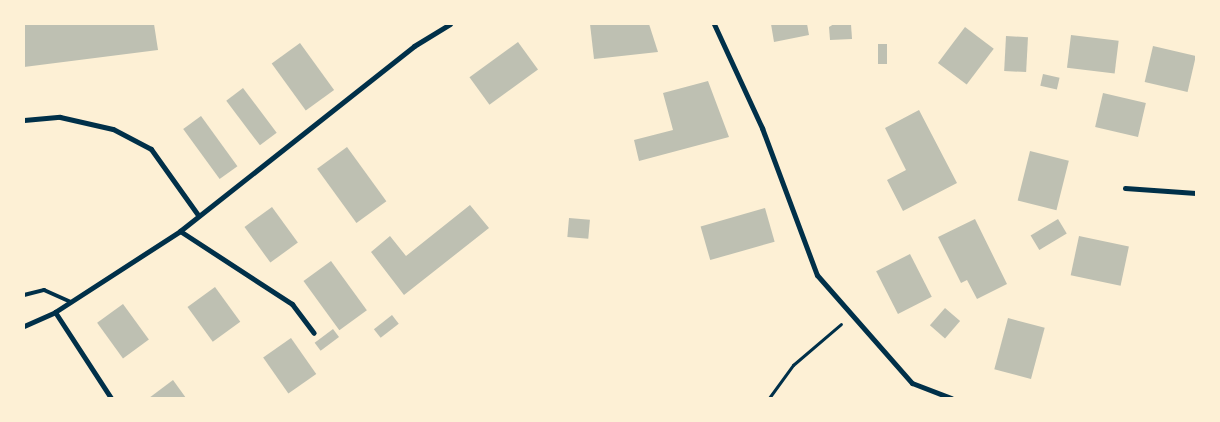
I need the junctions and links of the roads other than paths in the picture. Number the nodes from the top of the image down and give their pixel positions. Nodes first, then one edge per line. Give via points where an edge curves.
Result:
1 (450, 24) edge
2 (714, 24) edge
3 (24, 120) edge
4 (1125, 188) dead end
5 (1196, 193) edge
6 (198, 215) junction
7 (180, 231) junction
8 (24, 295) edge
9 (71, 302) junction
10 (56, 312) junction
11 (24, 326) edge
12 (314, 333) dead end
13 (111, 398) edge
14 (951, 398) edge

1 - 6 street via 414,46
2 - 14 street via 762,128 817,275 912,383
3 - 6 street via 60,117 112,129 151,150
4 - 5 street
6 - 7 street
7 - 9 street
7 - 12 street via 292,304
8 - 9 lane via 44,290
9 - 10 street
10 - 11 street
10 - 13 street

